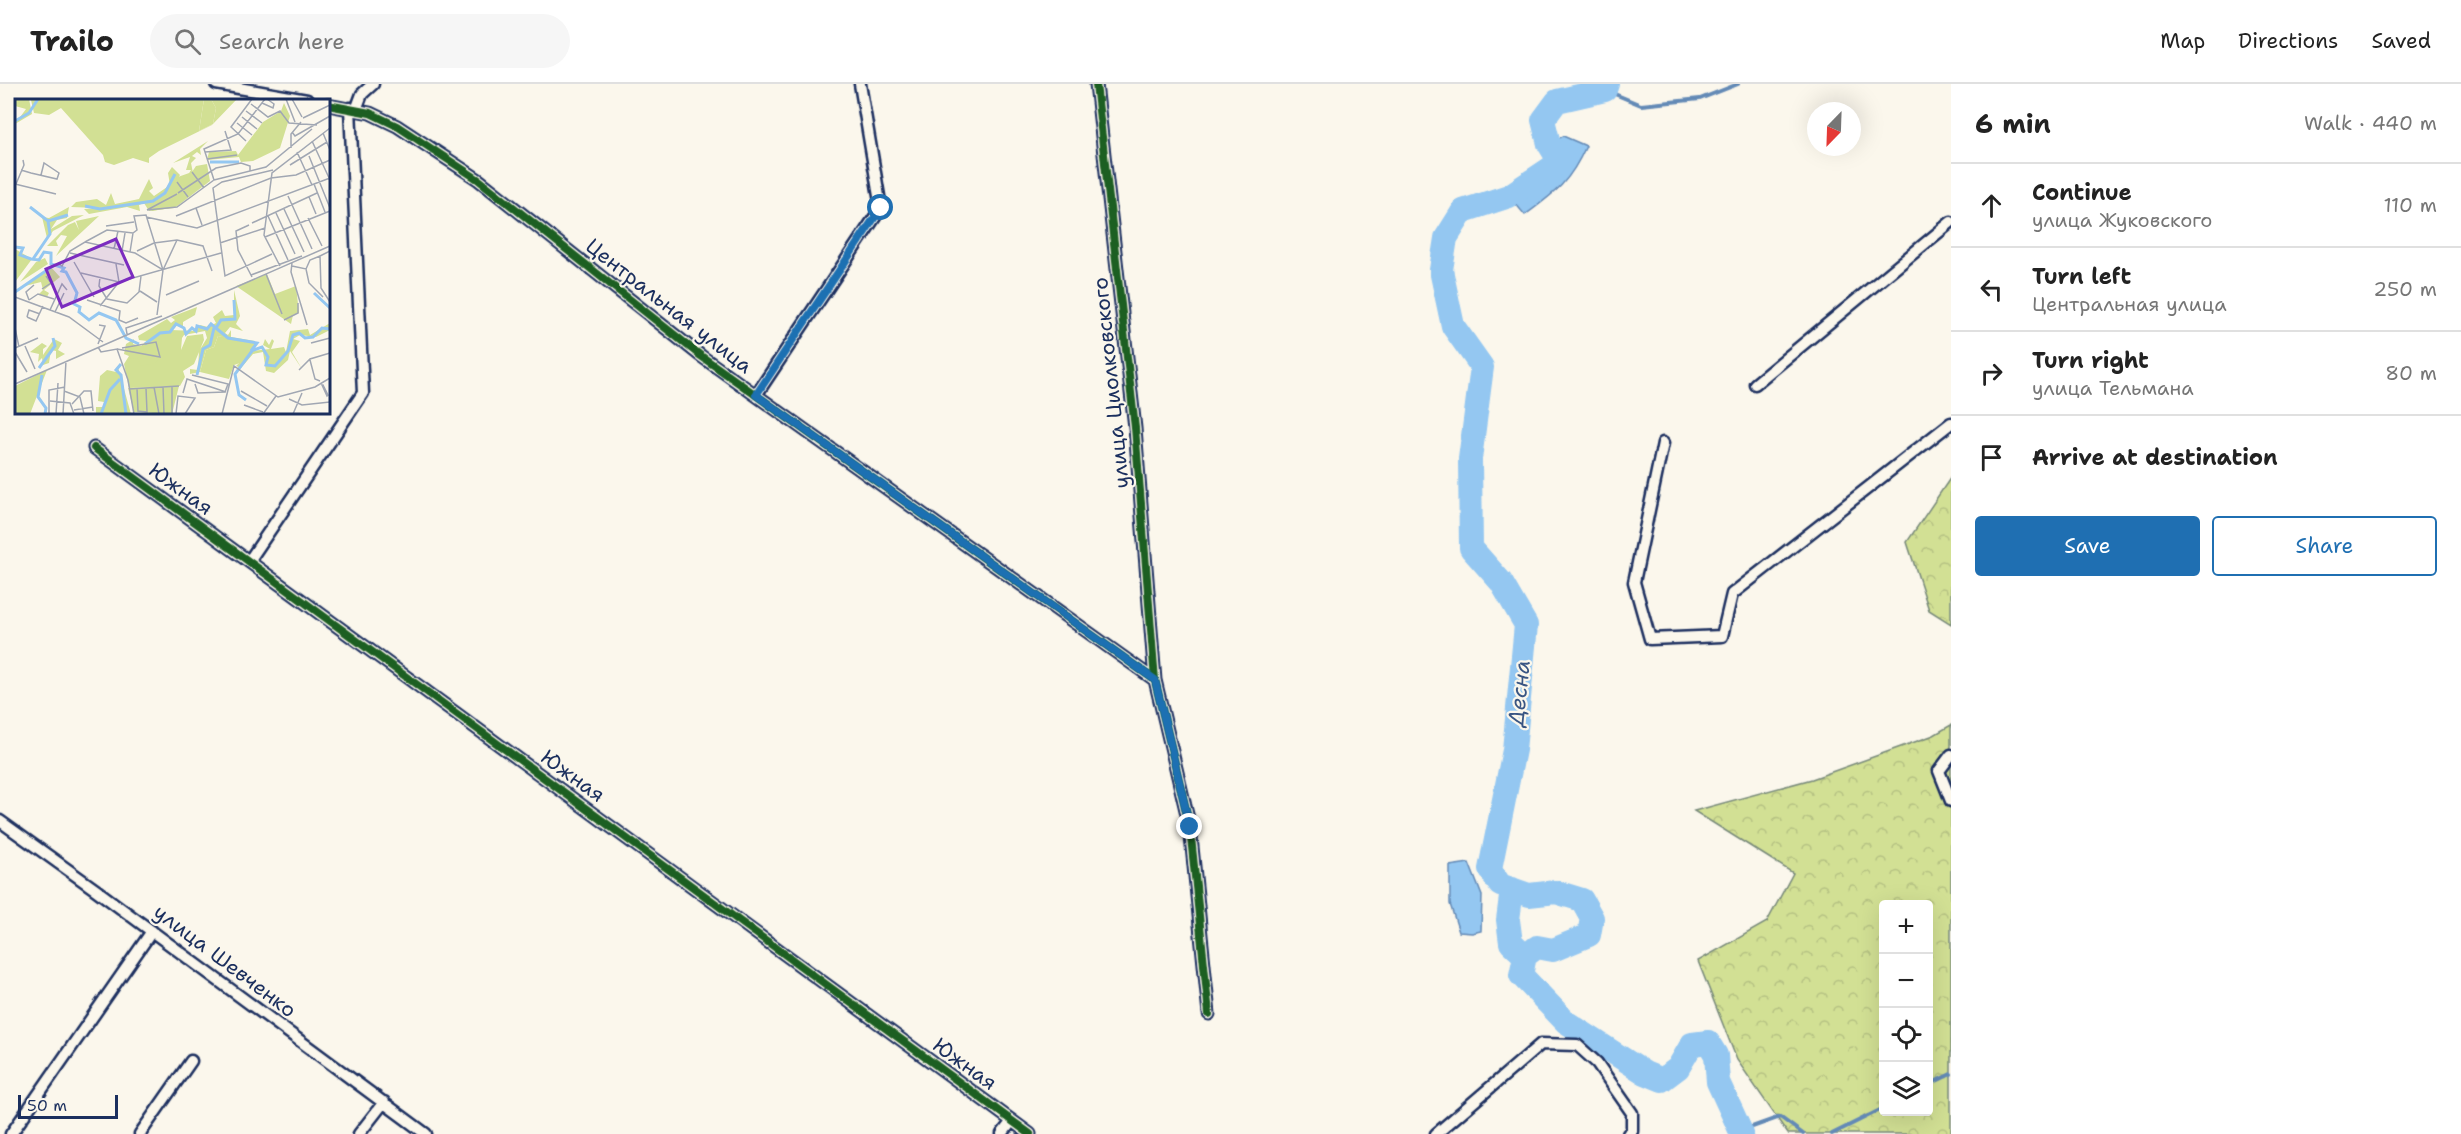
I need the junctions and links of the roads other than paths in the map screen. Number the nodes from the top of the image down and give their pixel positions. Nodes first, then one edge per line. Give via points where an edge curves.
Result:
1 (216, 84) edge
2 (373, 84) edge
3 (860, 84) edge
4 (1096, 84) edge
5 (301, 99) edge
6 (330, 105) edge
7 (353, 109) junction
8 (1951, 222) edge
9 (1755, 384) dead end
10 (756, 395) junction
11 (1951, 423) edge
12 (1663, 443) dead end
13 (94, 448) dead end
14 (249, 561) junction
15 (1155, 680) junction
16 (1951, 755) edge
17 (1951, 801) edge
18 (0, 821) edge
19 (152, 931) junction
20 (1209, 1014) dead end
21 (191, 1061) dead end
22 (384, 1102) junction
23 (1012, 1120) junction
24 (11, 1134) edge
25 (140, 1134) edge
26 (359, 1134) edge
27 (426, 1134) edge
28 (1002, 1134) edge
29 (1030, 1134) edge
30 (1436, 1134) edge
31 (1628, 1134) edge

1 - 5 street
2 - 7 street
3 - 10 street via 881,208
4 - 15 street, улица Циолковского via 1135,428
6 - 7 street, Центральная улица
7 - 10 street, Центральная улица via 397,126 479,180
7 - 14 street via 363,393
8 - 9 street
10 - 15 street, Центральная улица
11 - 12 street via 1732,594 1722,636 1650,639 1634,582
13 - 14 street, Южная
14 - 23 street, Южная
15 - 20 street, улица Циолковского via 1190,827
16 - 17 street via 1939,771
18 - 19 street, улица Шевченко
19 - 22 street, улица Шевченко
19 - 24 street
21 - 25 street
22 - 26 street
22 - 27 street, улица Шевченко
23 - 28 street
23 - 29 street, Южная
30 - 31 street via 1541,1044 1554,1043 1577,1045 1597,1063 1632,1113 1632,1131

